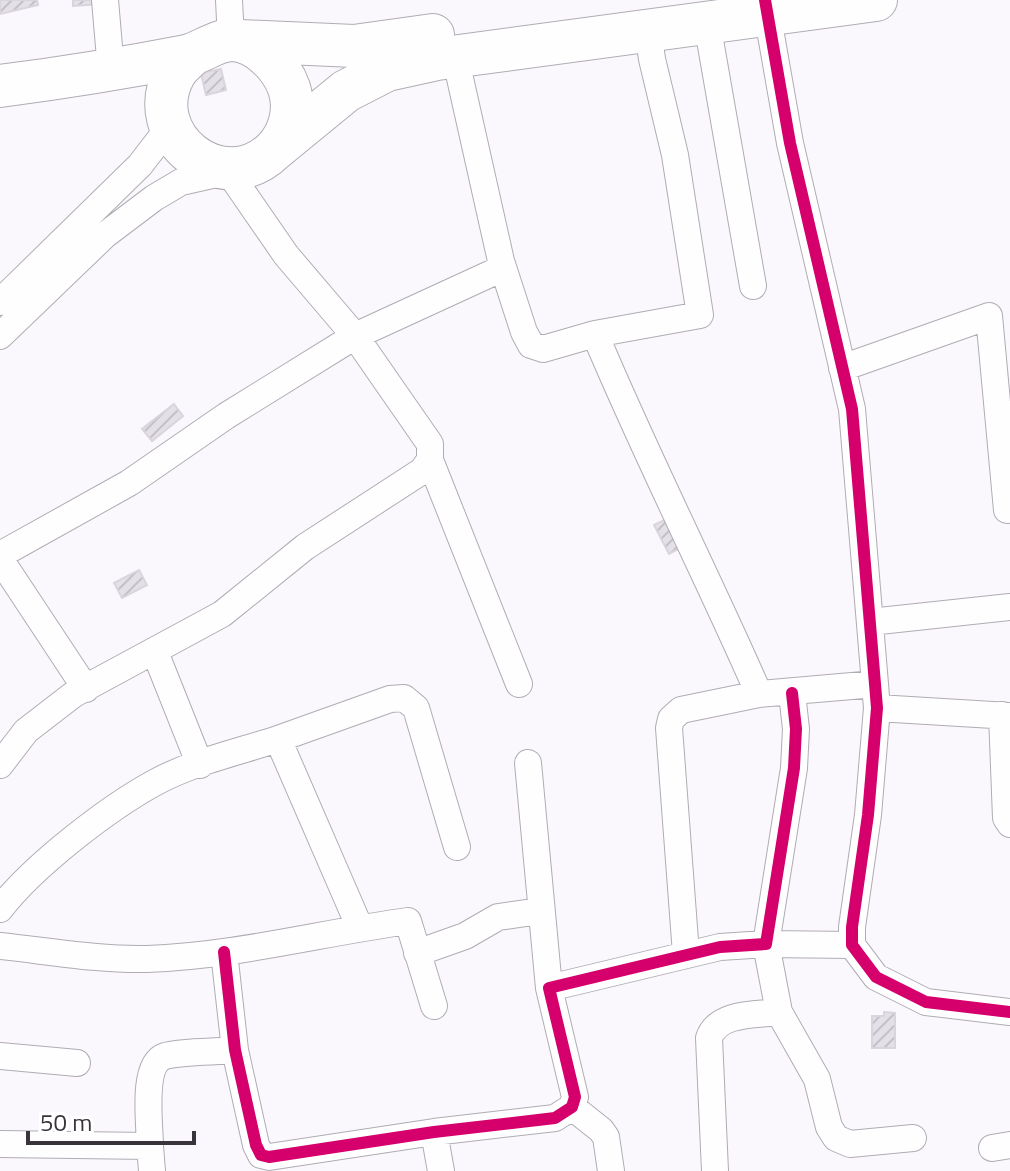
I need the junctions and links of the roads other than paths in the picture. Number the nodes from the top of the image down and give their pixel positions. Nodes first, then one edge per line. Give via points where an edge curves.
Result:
1 (105, 0) edge
2 (876, 0) edge
3 (766, 7) edge
4 (676, 18) edge
5 (230, 20) edge
6 (192, 55) junction
7 (455, 56) junction
8 (111, 70) junction
9 (0, 86) edge
10 (0, 111) edge
11 (168, 120) junction
12 (247, 163) junction
13 (503, 268) junction
14 (753, 286) dead end
15 (0, 302) edge
16 (999, 313) edge
17 (595, 334) junction
18 (0, 336) edge
19 (355, 336) junction
20 (842, 368) junction
21 (430, 460) junction
22 (1007, 510) dead end
23 (0, 557) edge
24 (1010, 607) edge
25 (870, 622) junction
26 (155, 652) junction
27 (519, 684) dead end
28 (86, 689) junction
29 (792, 693) junction
30 (759, 694) junction
31 (876, 696) junction
32 (1006, 715) edge
33 (278, 739) junction
34 (528, 763) dead end
35 (0, 765) edge
36 (200, 765) junction
37 (1010, 824) edge
38 (457, 847) dead end
39 (0, 909) edge
40 (540, 911) junction
41 (360, 928) junction
42 (766, 944) junction
43 (852, 945) junction
44 (0, 946) edge
45 (224, 952) junction
46 (417, 953) junction
47 (686, 954) junction
48 (549, 988) junction
49 (434, 1006) dead end
50 (779, 1012) junction
51 (1010, 1012) edge
52 (235, 1050) junction
53 (0, 1056) edge
54 (77, 1063) dead end
55 (572, 1107) junction
56 (434, 1132) junction
57 (913, 1138) dead end
58 (0, 1144) edge
59 (73, 1158) edge
60 (151, 1159) edge
61 (441, 1171) edge
62 (611, 1171) edge
63 (715, 1171) edge

1 - 8 street
2 - 3 main road
3 - 4 main road
3 - 20 street via 790,143
4 - 5 main road via 354,46
4 - 7 main road
4 - 14 street
4 - 17 street via 652,59 675,155 700,315
5 - 6 main road
5 - 12 main road via 253,47 272,59 292,97 285,135
6 - 8 main road
6 - 11 main road via 176,71 168,91
7 - 12 main road via 387,70 346,91
7 - 13 street
8 - 9 main road
10 - 11 main road via 125,97 152,104
11 - 12 main road via 186,151 202,162 221,168
11 - 15 street via 156,147 140,165
12 - 18 street via 181,182 154,198 105,235
12 - 19 street via 286,255
13 - 17 street via 531,345 543,349
13 - 19 street
16 - 20 street
16 - 22 street
17 - 30 street
19 - 21 street via 430,444
19 - 23 street via 129,483
20 - 25 street via 852,409
21 - 26 street via 422,471 305,547 222,614
21 - 27 street
23 - 28 street
24 - 25 street
25 - 31 street
26 - 28 street
26 - 36 street
28 - 35 street via 26,731
29 - 30 street
29 - 31 street
29 - 42 street via 794,768
30 - 47 street via 681,710 671,719
31 - 32 street
31 - 43 street
32 - 37 street
33 - 36 street
33 - 38 street via 404,698 416,708
33 - 41 street
34 - 40 street
36 - 39 street via 157,781 87,828 13,891
40 - 46 street via 498,917
40 - 48 street
41 - 45 street
41 - 46 street via 408,921
42 - 43 street
42 - 47 street
42 - 50 street
43 - 51 street via 876,977 926,1002
44 - 45 street via 122,958
45 - 52 street
46 - 49 street
47 - 48 street
48 - 55 street via 575,1097
50 - 57 street via 817,1079 836,1138 850,1144
50 - 63 street via 728,1019 712,1029
52 - 56 street via 261,1155
52 - 60 street via 163,1056 154,1065 149,1076
53 - 54 street
55 - 56 street via 555,1118
55 - 62 street via 606,1137
56 - 61 street
58 - 59 street
59 - 60 street

